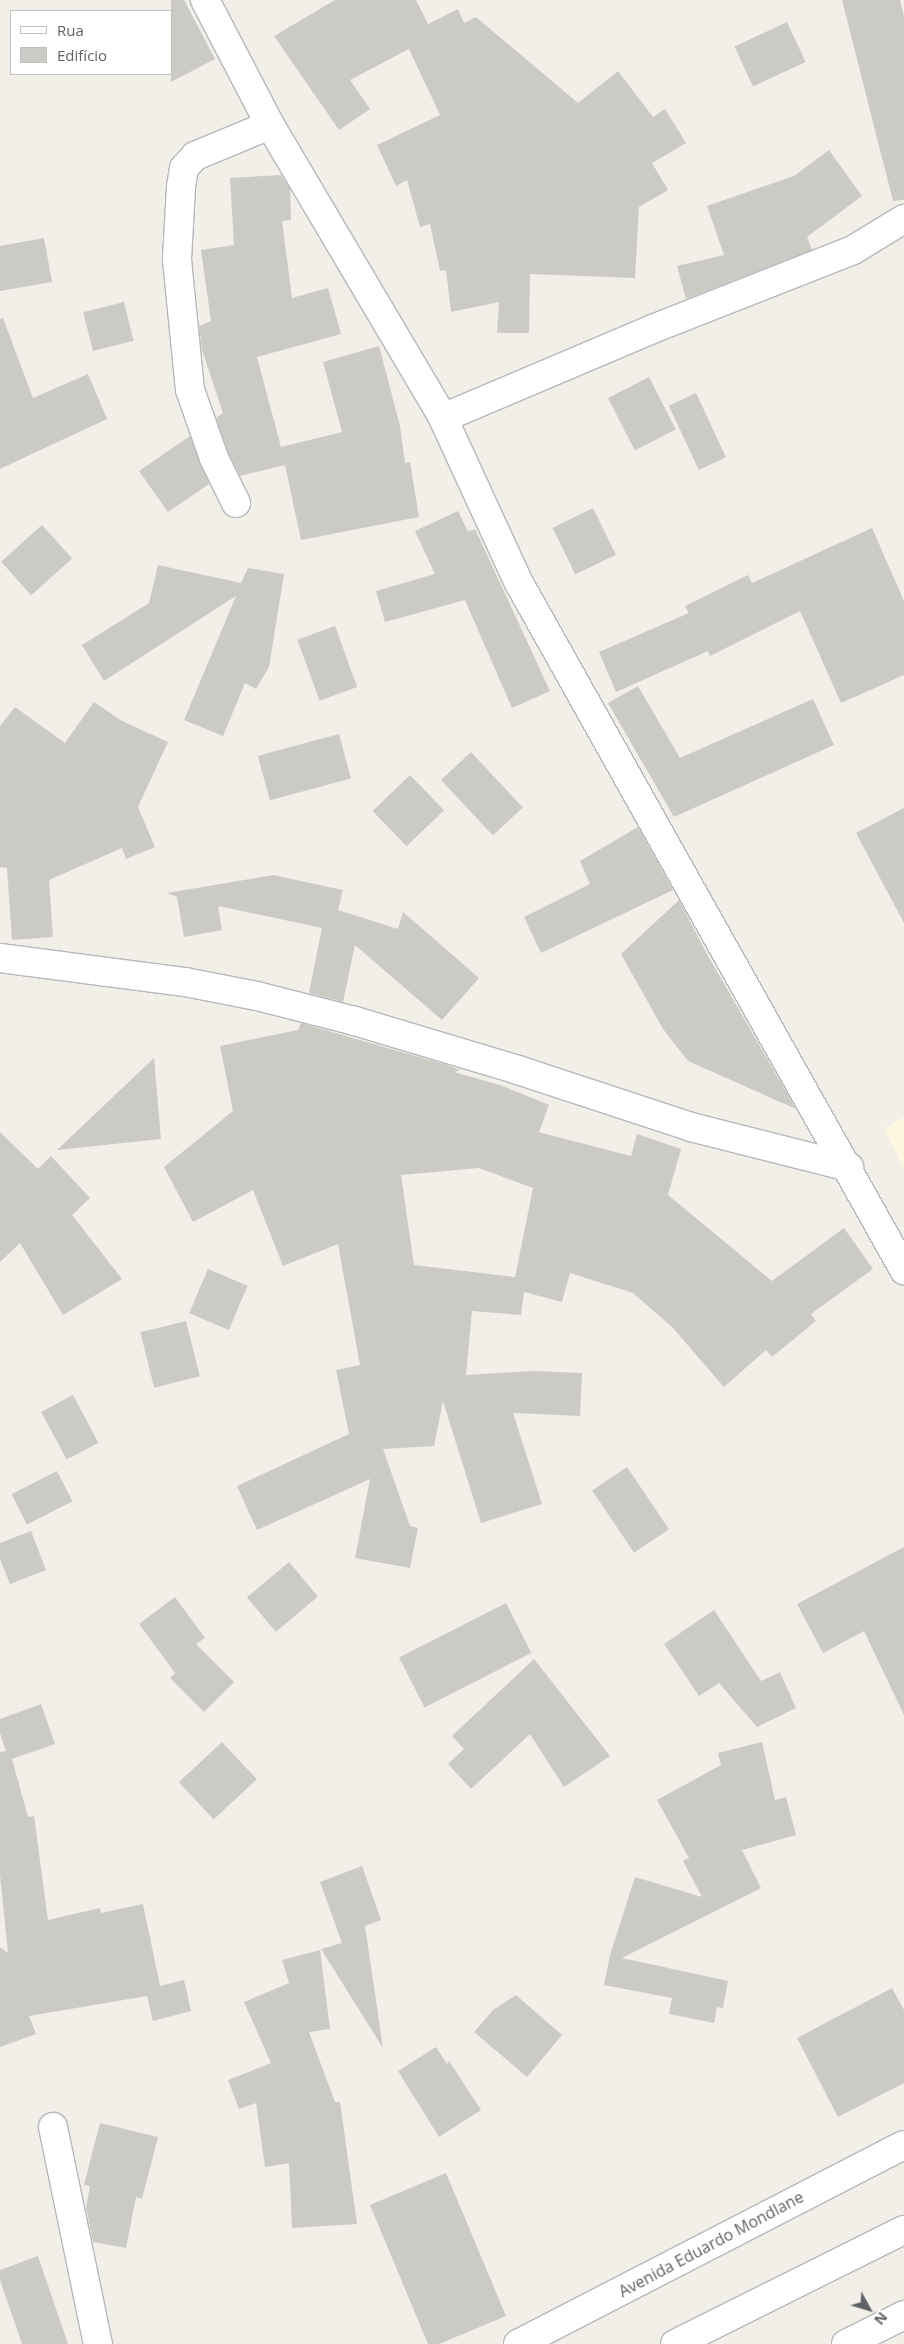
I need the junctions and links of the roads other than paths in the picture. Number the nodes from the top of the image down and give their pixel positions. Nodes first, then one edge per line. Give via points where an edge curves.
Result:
1 (205, 0) edge
2 (270, 125) junction
3 (904, 219) edge
4 (443, 418) junction
5 (236, 503) dead end
6 (0, 958) edge
7 (848, 1167) junction
8 (904, 1270) edge
9 (53, 2127) dead end
10 (904, 2145) edge
11 (904, 2230) edge
12 (904, 2315) edge
13 (98, 2344) edge
14 (518, 2344) edge
15 (675, 2344) edge
16 (846, 2344) edge

1 - 2 street
2 - 4 street
2 - 5 street via 195,156 184,168 181,187 177,259 190,390 214,458
3 - 4 street via 853,250 650,330
4 - 7 street via 519,583
6 - 7 street via 184,982 355,1020 691,1127
7 - 8 street
9 - 13 street
10 - 14 street, Avenida Eduardo Mondlane
11 - 15 street
12 - 16 street

